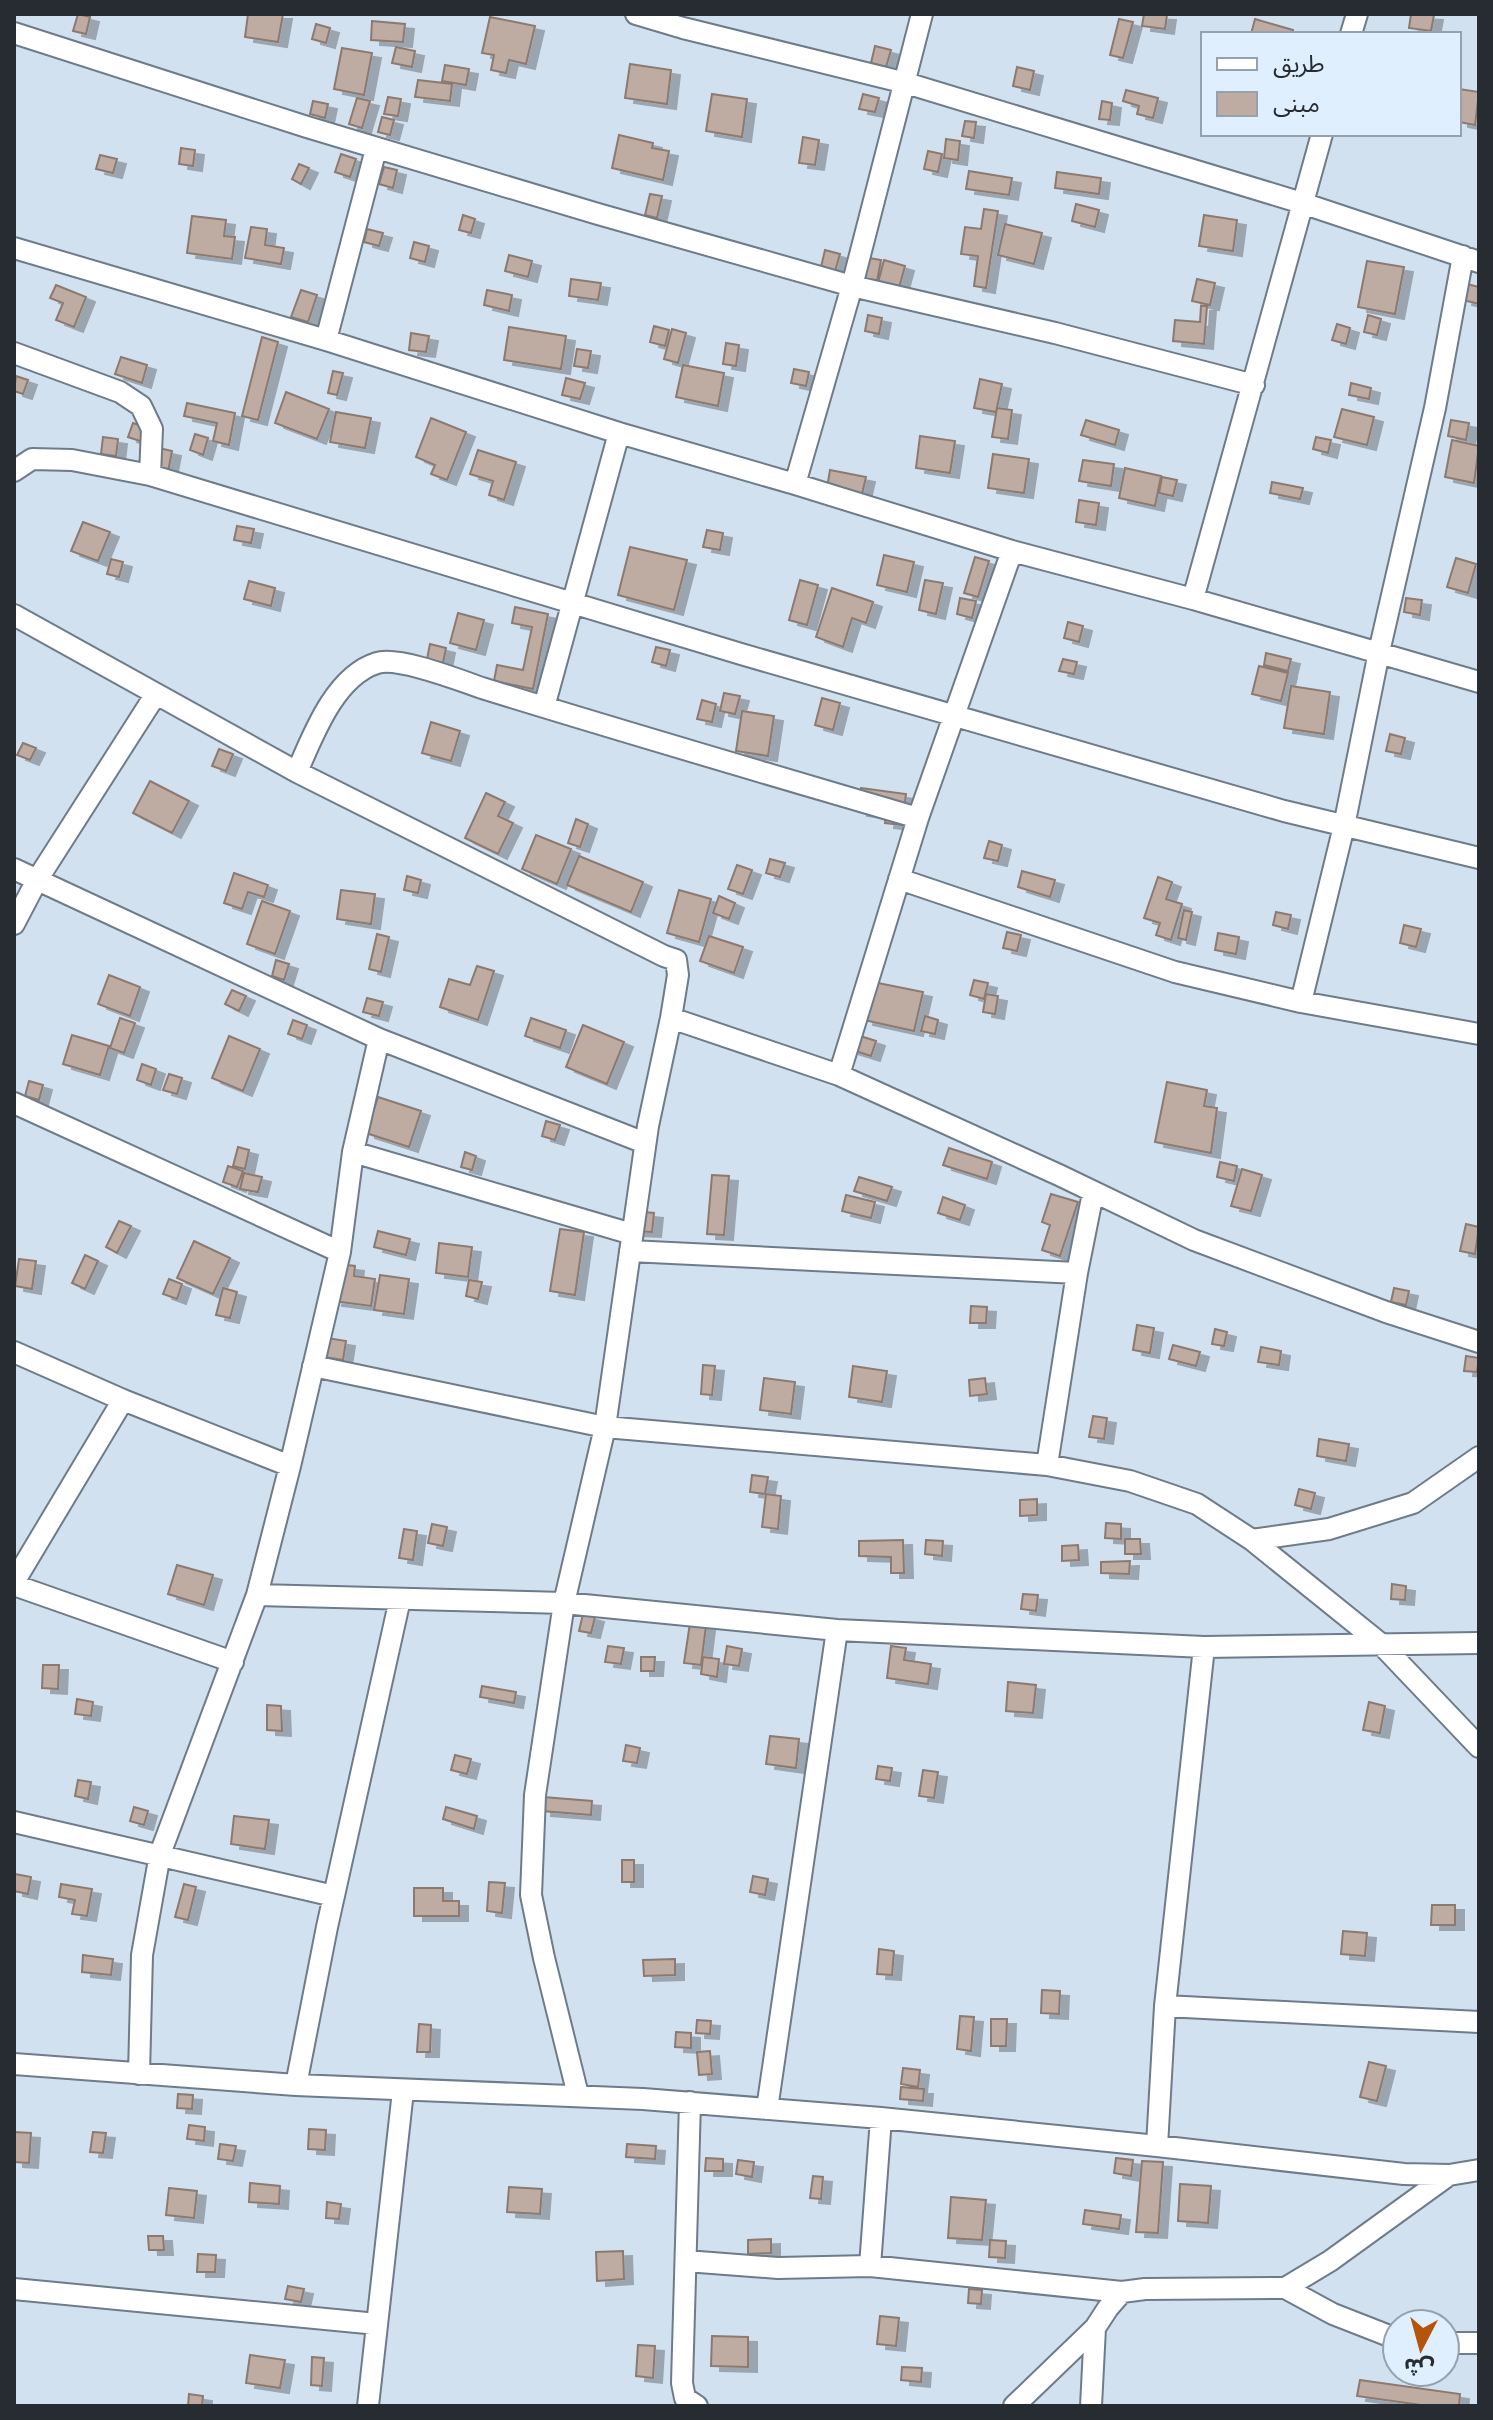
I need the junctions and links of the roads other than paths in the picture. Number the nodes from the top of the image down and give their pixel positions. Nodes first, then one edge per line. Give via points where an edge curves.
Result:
1 (636, 14) edge
2 (922, 14) edge
3 (14, 33) edge
4 (906, 83) junction
5 (1321, 136) edge
6 (376, 149) junction
7 (1302, 203) junction
8 (14, 248) edge
9 (1471, 259) edge
10 (852, 286) junction
11 (326, 340) junction
12 (14, 353) edge
13 (1254, 385) junction
14 (619, 433) junction
15 (14, 471) edge
16 (150, 475) junction
17 (795, 484) junction
18 (1012, 551) junction
19 (1193, 599) junction
20 (572, 603) junction
21 (14, 615) edge
22 (1379, 652) junction
23 (1479, 682) edge
24 (156, 694) junction
25 (544, 707) junction
26 (953, 716) junction
27 (297, 772) junction
28 (918, 818) junction
29 (1344, 826) junction
30 (1479, 858) edge
31 (14, 869) edge
32 (899, 879) junction
33 (37, 880) junction
34 (14, 924) edge
35 (1301, 1002) junction
36 (671, 1018) junction
37 (1479, 1034) edge
38 (379, 1039) junction
39 (839, 1075) junction
40 (14, 1103) edge
41 (645, 1143) junction
42 (353, 1152) junction
43 (1093, 1193) junction
44 (631, 1242) junction
45 (340, 1252) junction
46 (1077, 1273) junction
47 (1479, 1342) edge
48 (14, 1352) edge
49 (313, 1366) junction
50 (123, 1400) junction
51 (605, 1427) junction
52 (1479, 1457) edge
53 (1047, 1465) junction
54 (290, 1466) junction
55 (1252, 1540) junction
56 (14, 1584) edge
57 (257, 1595) junction
58 (400, 1599) junction
59 (564, 1603) junction
60 (837, 1630) junction
61 (1479, 1643) edge
62 (1381, 1644) junction
63 (1204, 1647) junction
64 (233, 1662) junction
65 (1479, 1747) edge
66 (14, 1822) edge
67 (160, 1854) junction
68 (334, 1896) junction
69 (1165, 2006) junction
70 (1479, 2022) edge
71 (14, 2064) edge
72 (139, 2074) junction
73 (296, 2085) junction
74 (403, 2091) junction
75 (578, 2095) junction
76 (690, 2102) junction
77 (767, 2109) junction
78 (881, 2118) junction
79 (1157, 2146) junction
80 (1479, 2170) edge
81 (1449, 2175) junction
82 (686, 2261) junction
83 (870, 2266) junction
84 (1285, 2288) junction
85 (14, 2289) edge
86 (1122, 2292) junction
87 (377, 2324) junction
88 (1095, 2328) junction
89 (1381, 2333) edge
90 (368, 2406) edge
91 (697, 2406) edge
92 (1014, 2406) edge
93 (1091, 2406) edge

1 - 4 street
2 - 4 street
3 - 6 street
4 - 7 street
4 - 10 street
5 - 7 street
6 - 10 street
6 - 11 street
7 - 9 street
7 - 13 street
8 - 11 street
9 - 22 street
10 - 13 street
10 - 17 street
11 - 14 street
12 - 16 street via 120,392 141,406 152,429
13 - 19 street
14 - 17 street
14 - 20 street
15 - 16 street via 32,459 72,460
16 - 20 street
17 - 18 street
18 - 19 street
18 - 26 street
19 - 22 street
20 - 25 street
20 - 26 street
21 - 24 street
22 - 23 street
22 - 29 street
24 - 27 street
24 - 33 street
25 - 27 street via 380,661 359,670 322,714
25 - 28 street
26 - 28 street
26 - 29 street
27 - 36 street via 676,960
28 - 32 street
29 - 30 street
29 - 35 street
31 - 33 street
32 - 35 street via 1175,972
32 - 39 street
33 - 34 street
33 - 38 street
35 - 37 street
36 - 39 street
36 - 41 street
38 - 41 street
38 - 42 street
39 - 43 street
40 - 45 street
41 - 44 street
42 - 44 street
42 - 45 street
43 - 46 street
43 - 47 street via 1194,1240
44 - 46 street
44 - 51 street
45 - 49 street
46 - 53 street
48 - 50 street
49 - 51 street
49 - 54 street
50 - 54 street
50 - 56 street
51 - 53 street
51 - 59 street
52 - 55 street via 1413,1503 1329,1529
53 - 55 street via 1130,1481 1197,1504
54 - 57 street
55 - 62 street
56 - 64 street
57 - 58 street
57 - 64 street
58 - 59 street
58 - 68 street
59 - 60 street
59 - 75 street via 535,1795 531,1895
60 - 63 street
60 - 77 street
61 - 62 street
62 - 63 street
62 - 65 street
63 - 69 street
64 - 67 street
66 - 67 street
67 - 68 street
67 - 72 street via 142,1955
68 - 73 street
69 - 70 street
69 - 79 street
71 - 72 street
72 - 73 street
73 - 74 street
74 - 75 street
74 - 87 street
75 - 76 street
76 - 77 street
76 - 82 street
77 - 78 street
78 - 79 street
78 - 83 street
79 - 81 street
80 - 81 street
81 - 84 street
82 - 83 street via 778,2268
82 - 91 street via 682,2383 685,2398
83 - 86 street
84 - 86 street
84 - 89 street
85 - 87 street
86 - 88 street
87 - 90 street
88 - 92 street
88 - 93 street

